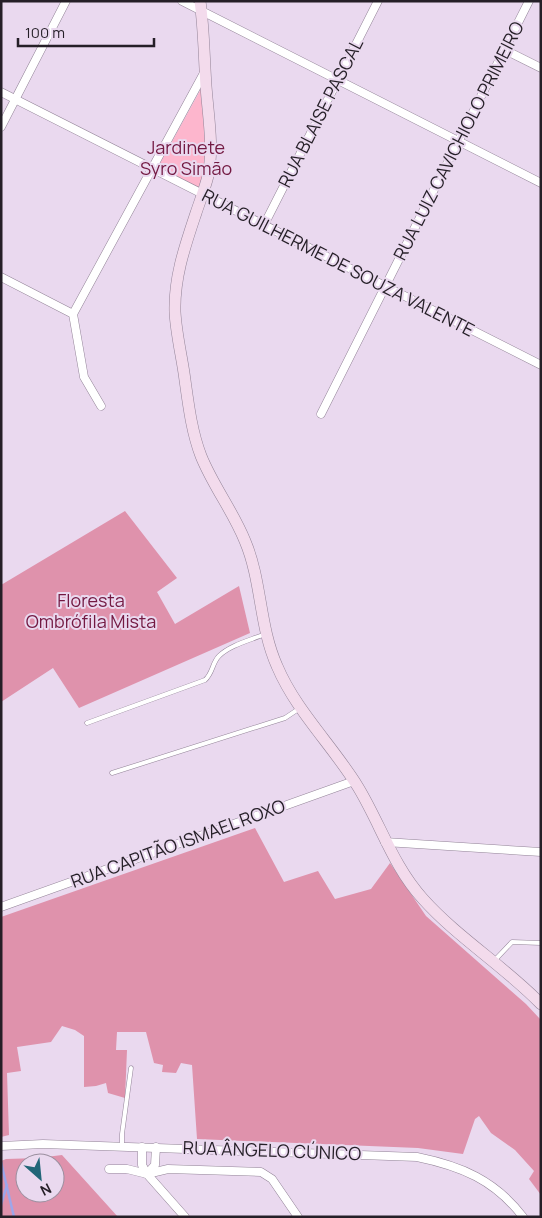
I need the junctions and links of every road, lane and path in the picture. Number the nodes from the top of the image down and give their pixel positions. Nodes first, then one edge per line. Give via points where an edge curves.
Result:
1 (66, 1) edge
2 (182, 1) edge
3 (378, 1) edge
4 (529, 1) edge
5 (201, 6) edge
6 (505, 50) junction
7 (541, 68) edge
8 (205, 72) junction
9 (338, 80) junction
10 (1, 92) edge
11 (16, 99) junction
12 (1, 127) edge
13 (459, 141) junction
14 (152, 169) junction
15 (541, 183) edge
16 (202, 194) junction
17 (264, 225) junction
18 (1, 277) edge
19 (385, 287) junction
20 (74, 314) junction
21 (541, 365) edge
22 (100, 406) dead end
23 (321, 414) dead end
24 (265, 634) junction
25 (301, 708) junction
26 (87, 723) dead end
27 (112, 773) dead end
28 (354, 781) junction
29 (385, 842) junction
30 (541, 852) edge
31 (1, 907) edge
32 (541, 943) edge
33 (498, 957) junction
34 (541, 1004) edge
35 (131, 1068) dead end
36 (1, 1146) edge
37 (122, 1146) junction
38 (142, 1147) junction
39 (156, 1147) junction
40 (108, 1169) dead end
41 (147, 1174) junction
42 (185, 1217) edge
43 (298, 1217) edge
44 (523, 1217) edge

1 - 11 street
2 - 5 street
3 - 9 street, RUA BLAISE PASCAL
4 - 6 street, RUA LUIZ CAVICHIOLO PRIMEIRO
5 - 8 main road
5 - 9 street
6 - 7 street
6 - 13 street, RUA LUIZ CAVICHIOLO PRIMEIRO
8 - 14 street
8 - 16 main road via 210,153 208,177
9 - 13 street
9 - 17 street, RUA BLAISE PASCAL
10 - 11 street, RUA GUILHERME DE SOUZA VALENTE
11 - 12 street
11 - 14 street, RUA GUILHERME DE SOUZA VALENTE
13 - 15 street
13 - 19 street, RUA LUIZ CAVICHIOLO PRIMEIRO
14 - 16 street, RUA GUILHERME DE SOUZA VALENTE
14 - 20 street
16 - 17 street, RUA GUILHERME DE SOUZA VALENTE
16 - 24 main road via 178,272 175,299 177,330 196,440 207,470 246,542
17 - 19 street, RUA GUILHERME DE SOUZA VALENTE
18 - 20 street
19 - 21 street, RUA GUILHERME DE SOUZA VALENTE
19 - 23 street, RUA LUIZ CAVICHIOLO PRIMEIRO
20 - 22 street via 84,378
24 - 25 main road via 283,681
24 - 26 lane via 220,656 205,680
25 - 27 lane via 285,718
25 - 28 main road
28 - 29 main road
28 - 31 street, RUA CAPITÃO ISMAEL ROXO
29 - 30 street
29 - 33 main road via 403,875 424,901
32 - 33 lane via 512,942
33 - 34 main road
35 - 37 lane
36 - 37 street, RUA ÂNGELO CÚNICO
37 - 38 street, RUA ÂNGELO CÚNICO
38 - 39 street, RUA ÂNGELO CÚNICO
38 - 41 street via 142,1164
39 - 41 street via 155,1165
39 - 44 street, RUA ÂNGELO CÚNICO via 417,1157 464,1170 483,1179 513,1204
40 - 41 street
41 - 42 street
41 - 43 street via 168,1170 261,1172 272,1179

